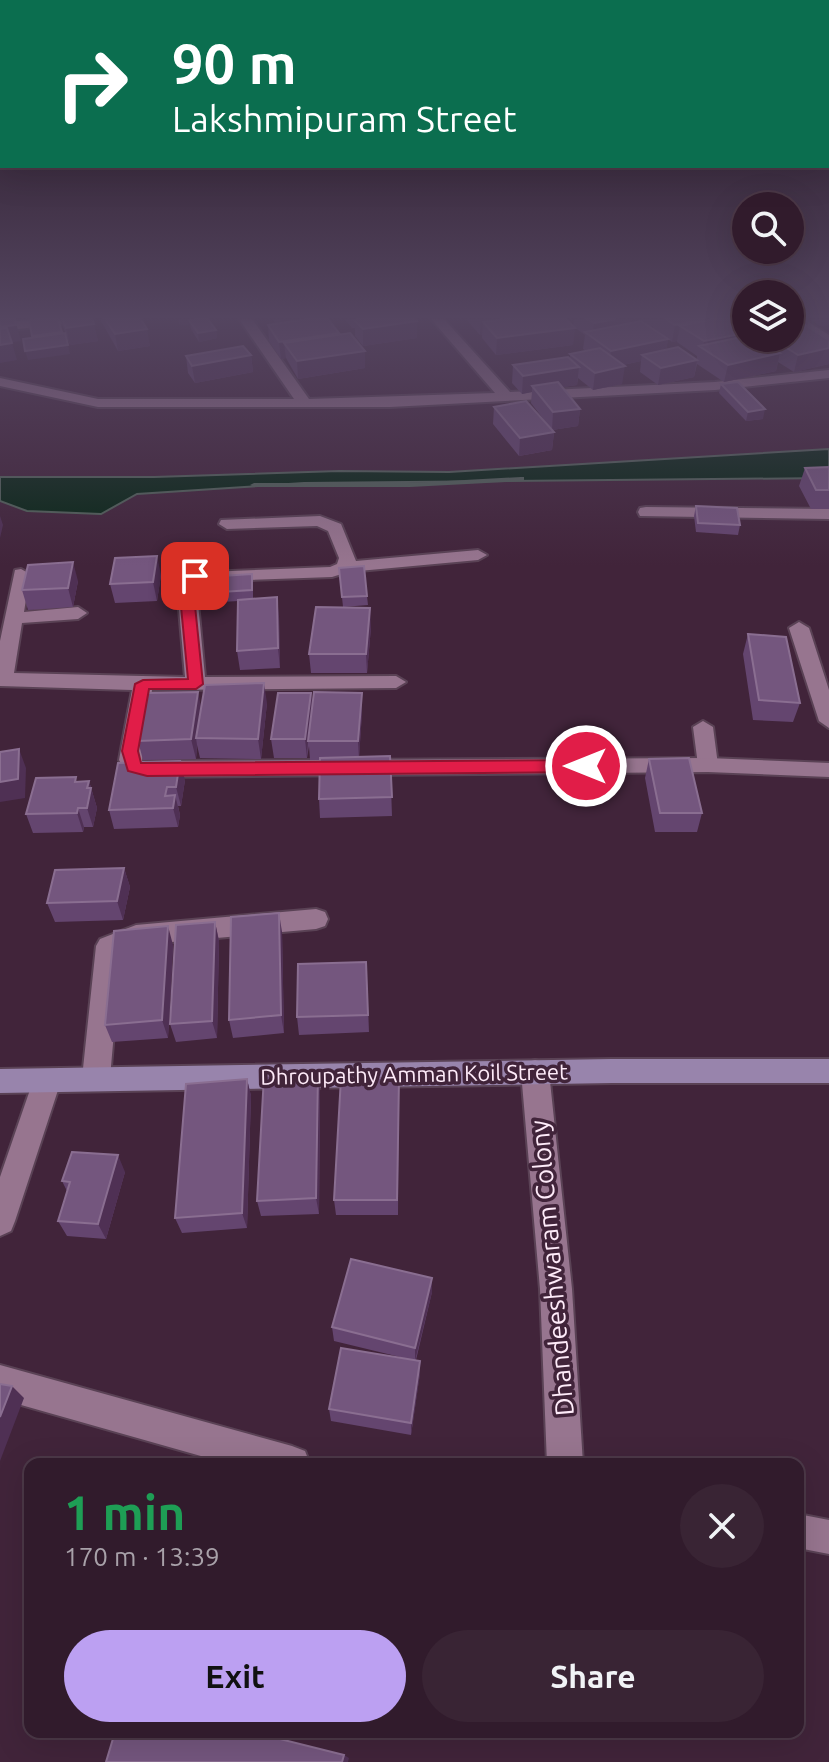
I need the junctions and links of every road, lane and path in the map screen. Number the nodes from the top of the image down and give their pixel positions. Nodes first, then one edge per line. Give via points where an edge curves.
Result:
1 (90, 401) edge
2 (424, 401) edge
3 (304, 402) joint
4 (646, 512) dead end
5 (829, 514) edge
6 (227, 524) dead end
7 (478, 555) dead end
8 (345, 567) junction
9 (21, 574) dead end
10 (78, 613) dead end
11 (13, 618) junction
12 (799, 628) dead end
13 (2, 679) edge
14 (396, 682) dead end
15 (143, 684) junction
16 (196, 684) junction
17 (829, 721) edge
18 (703, 727) dead end
19 (708, 765) junction
20 (829, 770) edge
21 (316, 919) dead end
22 (829, 1071) edge
23 (535, 1072) junction
24 (96, 1078) junction
25 (0, 1081) edge
26 (47, 1081) junction
27 (0, 1221) edge
28 (0, 1382) edge
29 (271, 1458) edge
30 (565, 1458) edge
31 (804, 1532) edge
32 (829, 1537) edge

1 - 3 street
2 - 3 street
4 - 5 street
6 - 8 street via 331,524 348,558
7 - 8 street
8 - 16 street via 332,572 189,577
9 - 11 street
10 - 11 street
11 - 13 street
12 - 17 street
13 - 15 street
14 - 16 street
15 - 16 street
15 - 19 street via 130,760 134,767 147,770
18 - 19 lane
19 - 20 street
21 - 24 street via 136,935 109,946
22 - 23 street, Dhroupathy Amman Koil Street
23 - 24 street, Dhroupathy Amman Koil Street
23 - 30 street, Dhandeeshwaram Colony via 556,1289
24 - 26 street, Dhroupathy Amman Koil Street
25 - 26 street, Dhroupathy Amman Koil Street
26 - 27 street
28 - 29 street
31 - 32 lane

